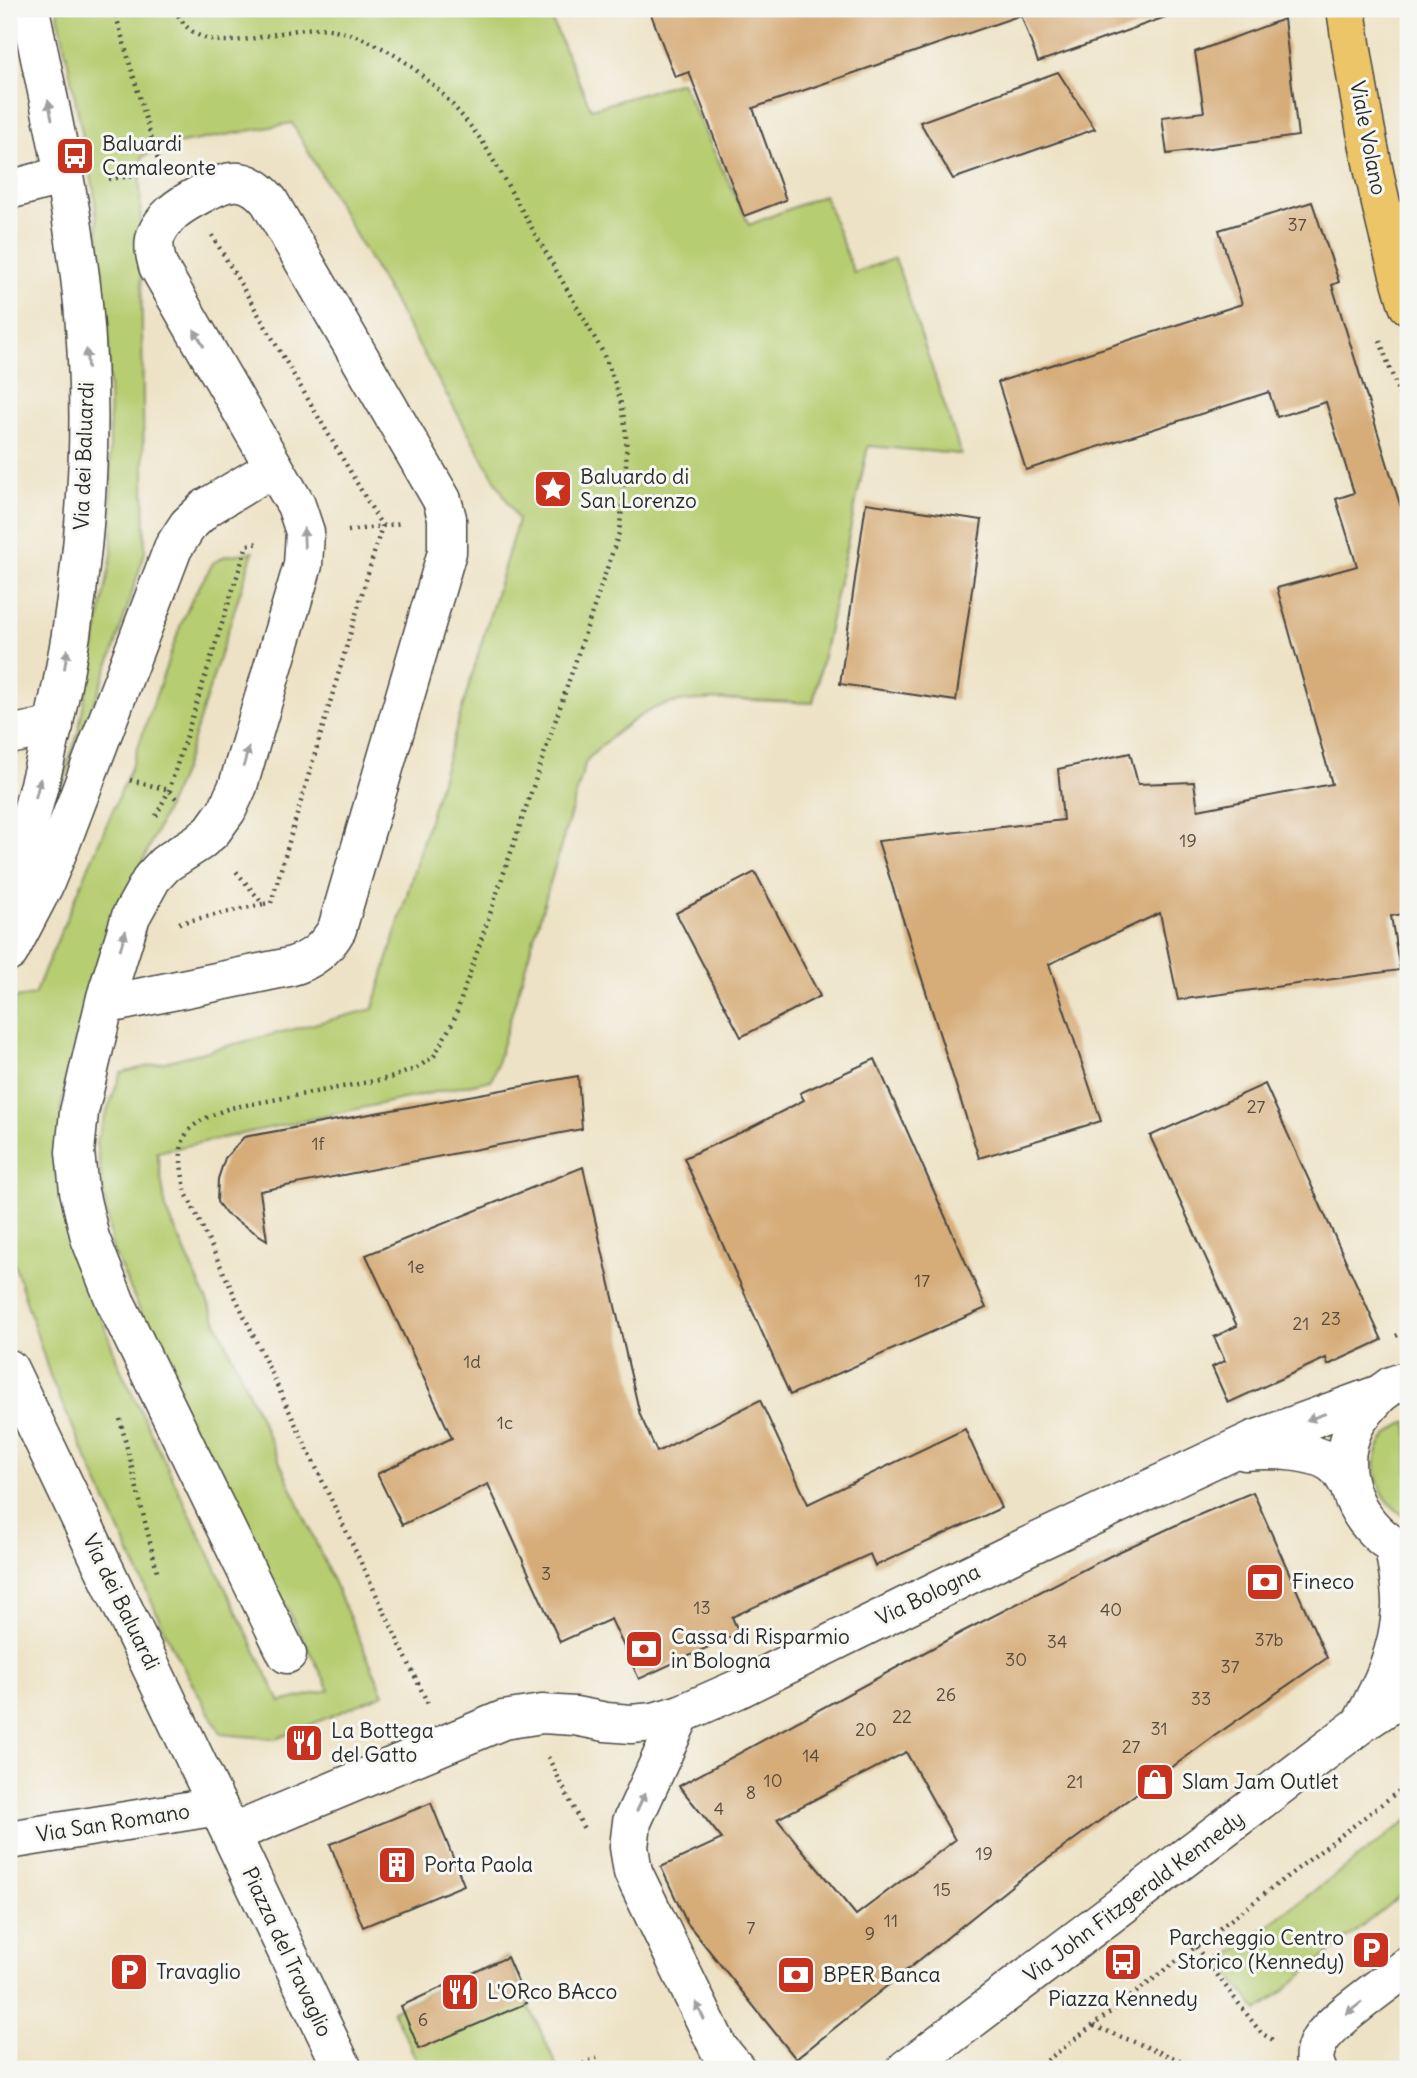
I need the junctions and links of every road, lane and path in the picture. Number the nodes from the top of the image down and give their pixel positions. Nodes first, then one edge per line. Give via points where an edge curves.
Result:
1 (30, 9) edge
2 (114, 9) edge
3 (1346, 9) edge
4 (80, 177) junction
5 (9, 190) edge
6 (1408, 305) edge
7 (274, 467) junction
8 (54, 726) junction
9 (9, 735) edge
10 (129, 780) dead end
11 (169, 790) dead end
12 (9, 901) edge
13 (9, 953) edge
14 (104, 1005) junction
15 (9, 1369) edge
16 (1394, 1387) edge
17 (118, 1408) dead end
18 (1225, 1453) junction
19 (1349, 1485) junction
20 (1401, 1550) edge
21 (160, 1583) dead end
22 (287, 1654) dead end
23 (1408, 1693) edge
24 (681, 1714) junction
25 (1361, 1724) junction
26 (1408, 1784) edge
27 (225, 1820) junction
28 (9, 1840) edge
29 (1196, 1947) junction
30 (1408, 1966) edge
31 (1094, 2025) junction
32 (597, 2058) dead end
33 (917, 2065) edge
34 (1316, 2067) edge
35 (343, 2069) edge
36 (570, 2069) edge
37 (736, 2069) edge
38 (1036, 2069) edge
39 (1202, 2069) edge

4 -> 1 street, Via dei Baluardi
2 - 4 path via 161,172
3 - 6 main road, Viale Volano via 1372,169
4 - 5 street
8 -> 4 street, Via dei Baluardi via 76,591 88,459 87,358 75,242
7 - 13 street via 206,508 173,548 60,846
14 -> 7 street via 131,916 152,878 212,831 238,786 303,565 301,518
7 -> 14 street via 158,267 155,253 155,239 174,211 232,182 260,190 269,201 442,500 447,552 330,942 304,963
8 - 9 street
12 -> 8 street, Via dei Baluardi
10 - 11 path
14 - 22 street via 79,1112 75,1152 90,1238 115,1301
15 - 27 street, Via dei Baluardi
16 -> 18 street, Via Bologna
16 - 19 street, Via Bologna via 1356,1423 1347,1452
17 - 21 path
18 - 19 street, Via Bologna via 1270,1449 1311,1455 1335,1465
18 - 24 street, Via Bologna
19 - 20 street, Via Bologna via 1366,1523
20 - 25 street, Via John Fitzgerald Kennedy via 1398,1638 1382,1687
23 - 25 street, Via John Fitzgerald Kennedy
24 - 27 street, Via Bologna via 631,1724 542,1714 503,1720
37 -> 24 street via 719,2049 633,1872 629,1847 632,1822
25 - 33 street, Via John Fitzgerald Kennedy
26 - 29 path
27 - 28 street, Via San Romano
27 - 35 street, Piazza del Travaglio
29 - 31 path
29 - 34 path via 1261,2033
30 -> 34 street via 1330,2027 1319,2041
31 - 38 path
31 - 39 path
32 - 36 path

